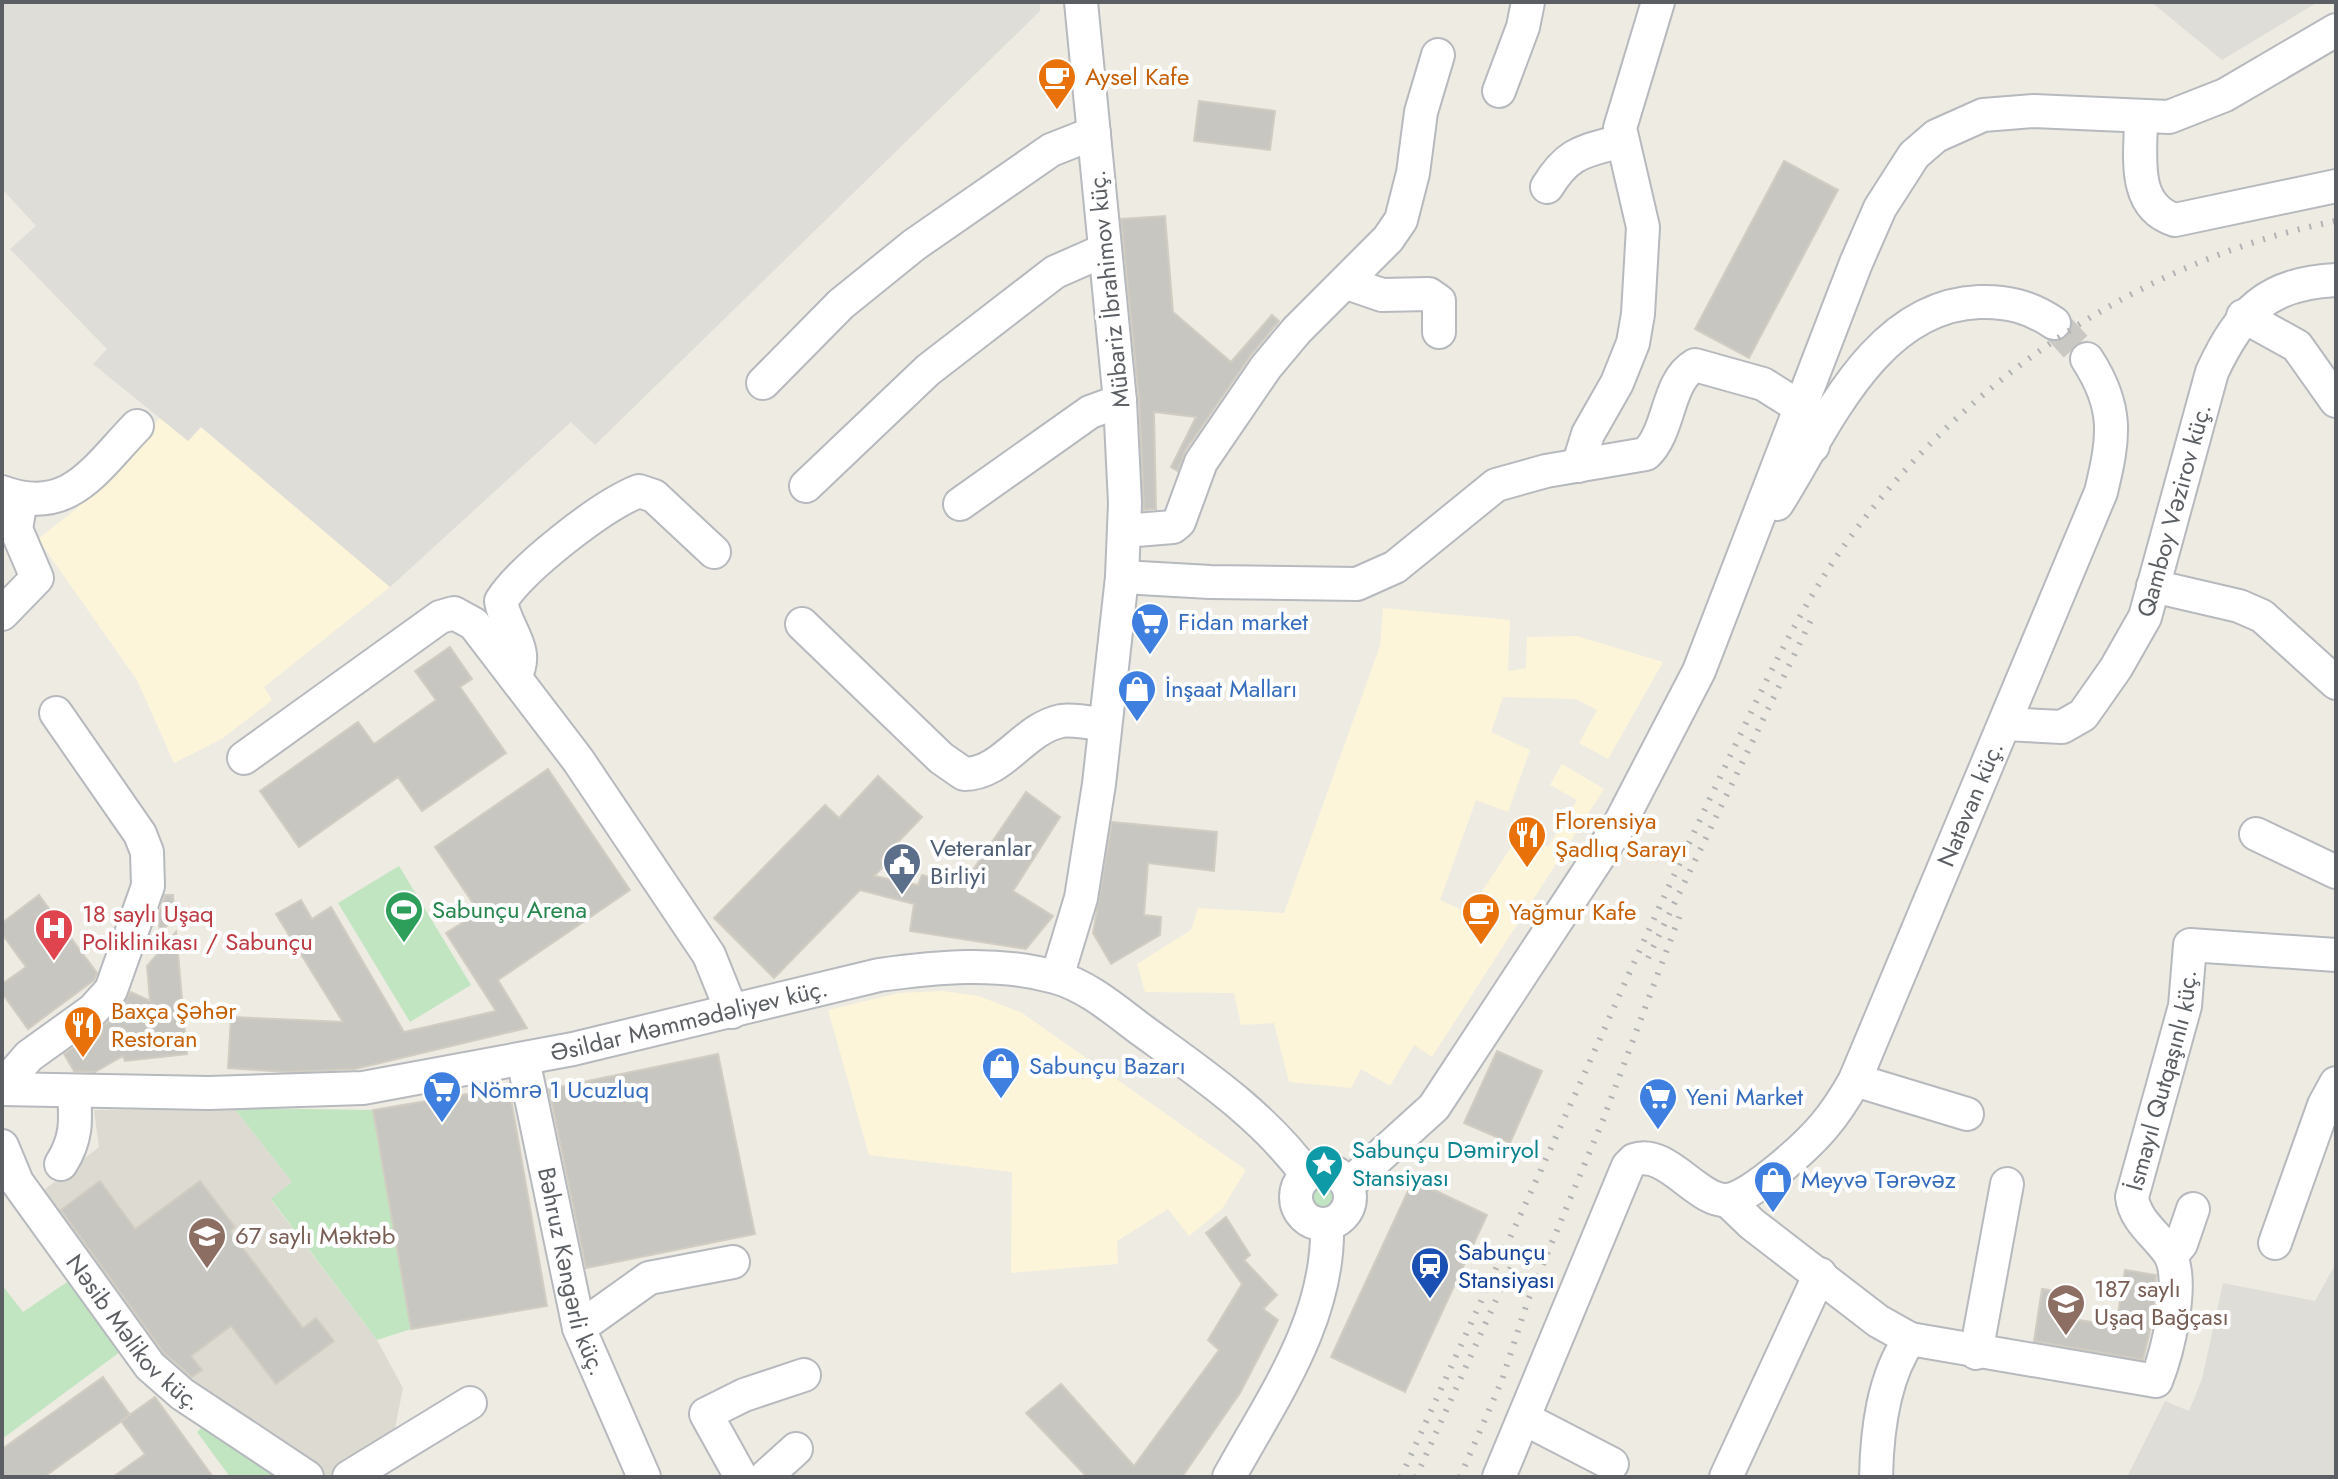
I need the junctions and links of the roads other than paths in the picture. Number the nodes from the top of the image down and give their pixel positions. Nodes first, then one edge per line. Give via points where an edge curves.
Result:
1 (1081, 2) edge
2 (1528, 2) edge
3 (1658, 2) edge
4 (2336, 30) edge
5 (1438, 55) dead end
6 (1499, 91) dead end
7 (2141, 117) junction
8 (1094, 133) junction
9 (1621, 141) junction
10 (2336, 186) edge
11 (1547, 187) dead end
12 (1105, 250) junction
13 (2336, 280) edge
14 (1347, 283) junction
15 (2243, 316) junction
16 (2054, 323) tunnel mouth
17 (1439, 332) dead end
18 (2087, 359) tunnel mouth
19 (763, 383) dead end
20 (1120, 401) junction
21 (2336, 401) edge
22 (1798, 406) junction
23 (137, 426) dead end
24 (1813, 446) junction
25 (1578, 466) junction
26 (806, 486) dead end
27 (12, 496) edge
28 (960, 504) dead end
29 (1124, 531) junction
30 (714, 552) dead end
31 (1743, 557) junction
32 (1122, 577) junction
33 (2153, 586) junction
34 (2, 614) edge
35 (802, 624) dead end
36 (515, 676) junction
37 (2336, 683) edge
38 (56, 713) dead end
39 (2005, 724) junction
40 (1105, 725) junction
41 (244, 758) dead end
42 (2256, 834) dead end
43 (2336, 872) edge
44 (2336, 955) edge
45 (1057, 977) junction
46 (732, 1012) junction
47 (523, 1059) junction
48 (1855, 1080) junction
49 (2336, 1083) edge
50 (2, 1088) edge
51 (74, 1092) junction
52 (1967, 1114) dead end
53 (2, 1146) edge
54 (61, 1164) dead end
55 (1307, 1175) junction
56 (2007, 1184) dead end
57 (1348, 1185) junction
58 (1727, 1200) junction
59 (2193, 1209) dead end
60 (1327, 1224) junction
61 (2275, 1243) dead end
62 (2171, 1256) junction
63 (733, 1262) dead end
64 (1820, 1274) junction
65 (579, 1328) junction
66 (1910, 1339) junction
67 (1976, 1353) junction
68 (804, 1375) dead end
69 (470, 1403) dead end
70 (1525, 1419) junction
71 (796, 1449) dead end
72 (1612, 1464) dead end
73 (307, 1477) edge
74 (349, 1477) edge
75 (644, 1477) edge
76 (741, 1477) edge
77 (765, 1477) edge
78 (1229, 1477) edge
79 (1499, 1477) edge
80 (1726, 1477) edge
81 (1876, 1477) edge

1 - 8 street, Mübariz İbrahimov küç.
2 - 6 street
3 - 9 street via 1624,106
4 - 7 street via 2209,103 2169,117
5 - 14 street via 1421,112 1401,220
7 - 10 street via 2143,193 2162,216 2175,220
7 - 22 street via 2010,111 1983,115 1936,136 1914,155 1880,208
8 - 12 street, Mübariz İbrahimov küç.
8 - 19 street via 1051,150 914,245 841,304
9 - 11 street via 1574,155 1561,164
9 - 25 street via 1642,216 1638,314 1633,343
12 - 20 street, Mübariz İbrahimov küç.
12 - 26 street via 1055,272 928,370
13 - 15 street, Qamboy Vəzirov küç. via 2287,289
14 - 17 street via 1382,295 1429,294 1439,301
14 - 29 street via 1297,330 1223,426 1201,462 1179,522
15 - 21 street via 2297,346
15 - 33 street, Qamboy Vəzirov küç. via 2212,372
16 - 24 street via 2004,302 1957,303 1934,311 1887,343 1855,378
18 - 39 street, Natəvan küç. via 2108,399 2110,454 2095,506
20 - 28 street via 1090,412
20 - 29 street, Mübariz İbrahimov küç.
22 - 24 street via 1800,432
22 - 25 street via 1763,384 1695,365 1680,380 1664,430 1646,454
22 - 31 street
23 - 27 street via 66,495 37,501
24 - 31 street
25 - 32 street via 1496,485 1395,567 1357,584
27 - 34 street via 16,529 37,578
29 - 32 street, Mübariz İbrahimov küç.
30 - 36 street via 654,496 639,491 617,499 517,580 501,601 522,650
31 - 57 street via 1699,671 1618,827 1434,1107
32 - 40 street, Mübariz İbrahimov küç.
33 - 37 street via 2262,616
33 - 39 street, Qamboy Vəzirov küç. via 2145,617 2083,715 2062,727
35 - 40 street via 964,774 989,769 1046,726 1071,721
36 - 41 street via 474,624 454,613 440,617
36 - 46 street via 590,776 709,955
38 - 50 street via 140,834 147,852 148,886 111,990 93,1010 29,1056
39 - 48 street, Natəvan küç.
40 - 45 street, Mübariz İbrahimov küç. via 1081,898
42 - 43 street
44 - 62 street, İsmayıl Qutqaşınlı küç. via 2190,945 2185,1006 2132,1197 2141,1220
45 - 46 street, Əsildar Məmmədəliyev küç. via 991,967 919,970
45 - 55 street, Əsildar Məmmədəliyev küç. via 1096,997 1213,1082 1272,1133
46 - 47 street, Əsildar Məmmədəliyev küç.
47 - 51 street, Əsildar Məmmədəliyev küç. via 330,1091
47 - 65 street, Bəhruz Kəngərli küç.
48 - 52 street
48 - 58 street, Natəvan küç. via 1824,1127 1754,1186
49 - 61 street
50 - 51 street, Əsildar Məmmədəliyev küç.
51 - 54 street via 76,1130
53 - 73 street, Nəsib Məlikov küç. via 17,1182 150,1366 182,1394
55 - 57 street via 1331,1171
55 - 60 street via 1297,1189 1298,1206 1312,1222
56 - 67 street
57 - 60 street via 1349,1207
58 - 64 street
58 - 70 street via 1649,1158 1634,1160 1623,1174
59 - 62 street
60 - 78 street via 1328,1257 1312,1320
62 - 67 street via 2171,1326 2156,1381
63 - 65 street via 649,1278
64 - 66 street via 1878,1321
64 - 80 street
65 - 75 street, Bəhruz Kəngərli küç.
66 - 67 street
66 - 81 street via 1893,1372 1879,1426
68 - 76 street via 706,1414
69 - 74 street
70 - 72 street
70 - 79 street
71 - 77 street

